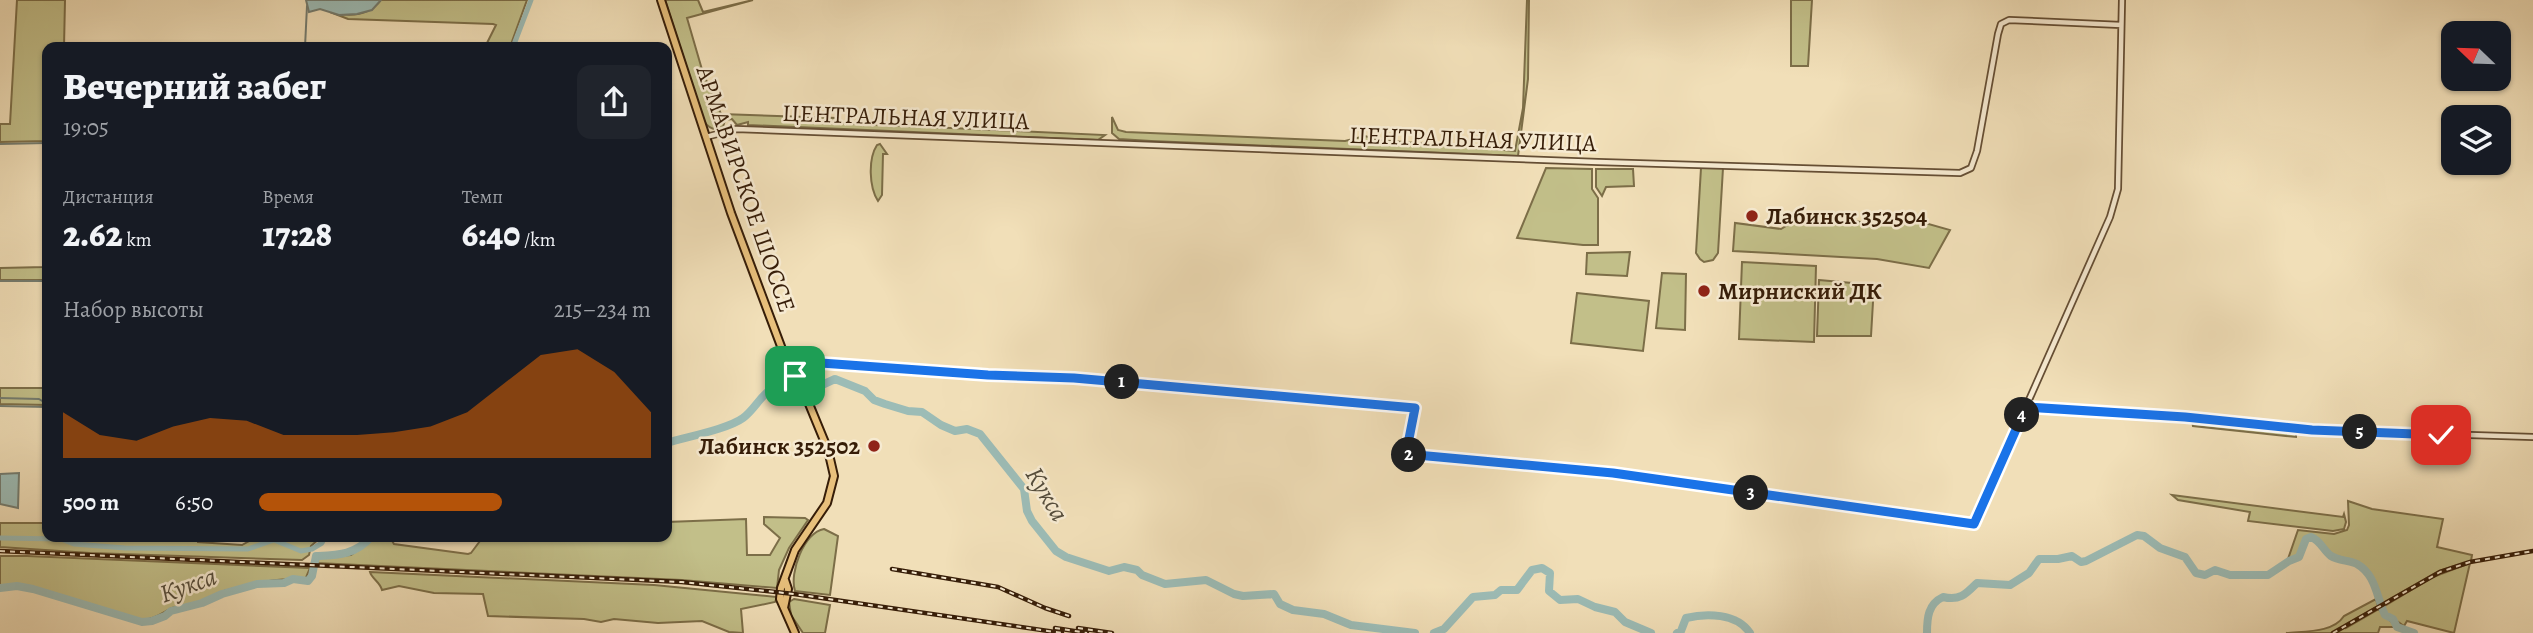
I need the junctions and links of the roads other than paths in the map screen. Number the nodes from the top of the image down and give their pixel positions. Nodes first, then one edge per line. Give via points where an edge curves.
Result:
1 (661, 0) edge
2 (2122, 0) edge
3 (2121, 25) junction
4 (705, 137) junction
5 (790, 366) junction
6 (2026, 407) junction
7 (2533, 437) edge
8 (795, 633) edge

1 - 4 main road, АРМАВИРСКОЕ ШОССЕ
2 - 3 street
3 - 4 street, ЦЕНТРАЛЬНАЯ УЛИЦА via 2009,20 2001,24 1977,151 1971,168 1960,173 736,128
3 - 6 street via 2118,189 2110,217
4 - 5 main road, АРМАВИРСКОЕ ШОССЕ
5 - 6 street via 807,362 1074,378 1415,408 1406,454 1613,473 1974,524
5 - 8 main road, АРМАВИРСКОЕ ШОССЕ via 828,450 834,476 827,503 795,550 780,598
6 - 7 street via 2312,430

